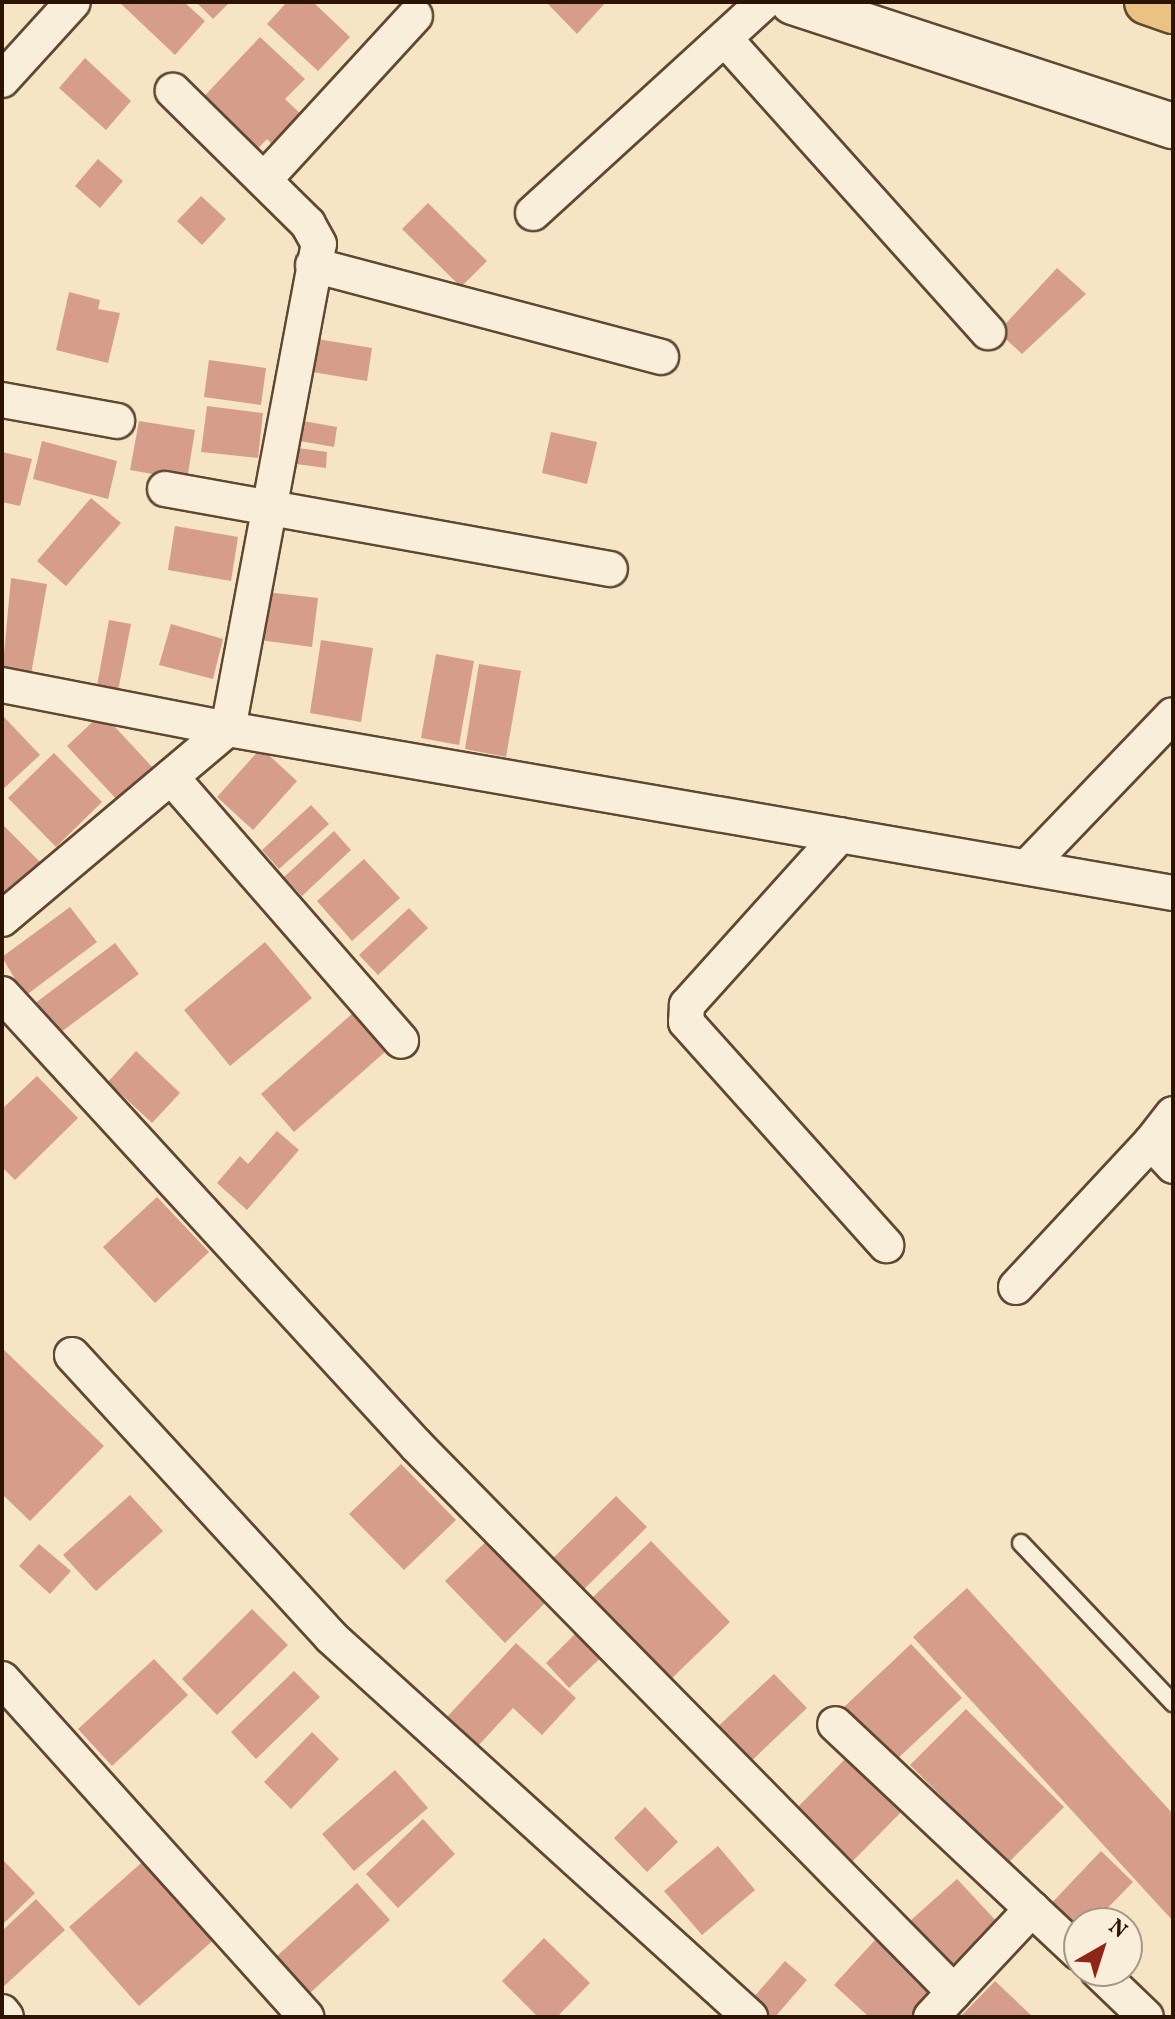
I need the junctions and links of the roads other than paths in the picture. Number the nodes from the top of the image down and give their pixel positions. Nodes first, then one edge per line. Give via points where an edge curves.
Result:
1 (73, 2) edge
2 (764, 2) edge
3 (793, 2) edge
4 (1147, 2) edge
5 (1173, 11) edge
6 (415, 16) dead end
7 (725, 39) junction
8 (2, 80) edge
9 (173, 91) dead end
10 (1173, 126) edge
11 (264, 180) junction
12 (533, 213) dead end
13 (313, 265) junction
14 (988, 332) dead end
15 (661, 357) dead end
16 (2, 400) edge
17 (117, 421) dead end
18 (165, 489) dead end
19 (270, 505) junction
20 (610, 569) dead end
21 (2, 685) edge
22 (1173, 715) edge
23 (228, 729) junction
24 (171, 777) junction
25 (840, 835) junction
26 (1028, 866) junction
27 (1173, 893) edge
28 (2, 919) edge
29 (2, 994) edge
30 (401, 1041) dead end
31 (1173, 1114) edge
32 (1162, 1154) edge
33 (886, 1245) dead end
34 (1016, 1287) dead end
35 (72, 1355) dead end
36 (1021, 1543) dead end
37 (2, 1679) edge
38 (1173, 1703) edge
39 (835, 1724) dead end
40 (1032, 1909) junction
41 (1063, 1938) edge
42 (1115, 1987) edge
43 (954, 1992) junction
44 (2, 2012) edge
45 (6, 2017) edge
46 (306, 2017) edge
47 (750, 2017) edge
48 (931, 2017) edge
49 (1146, 2017) edge

1 - 8 street
2 - 7 street
3 - 10 street
4 - 5 highway
6 - 11 street
7 - 12 street
7 - 14 street
9 - 11 street
11 - 13 street via 317,235
13 - 15 street
13 - 19 street
16 - 17 street
18 - 19 street
19 - 20 street
19 - 23 street
21 - 23 street
22 - 26 street
23 - 24 street
23 - 25 street
24 - 28 street
24 - 30 street
25 - 26 street
25 - 33 street via 687,1005 686,1022
26 - 27 street
29 - 43 street via 416,1445
31 - 32 street
32 - 34 street
35 - 47 street via 331,1637
36 - 38 lane
37 - 46 street
39 - 40 street
40 - 41 street
40 - 43 street
42 - 49 street
43 - 48 street
44 - 45 street

